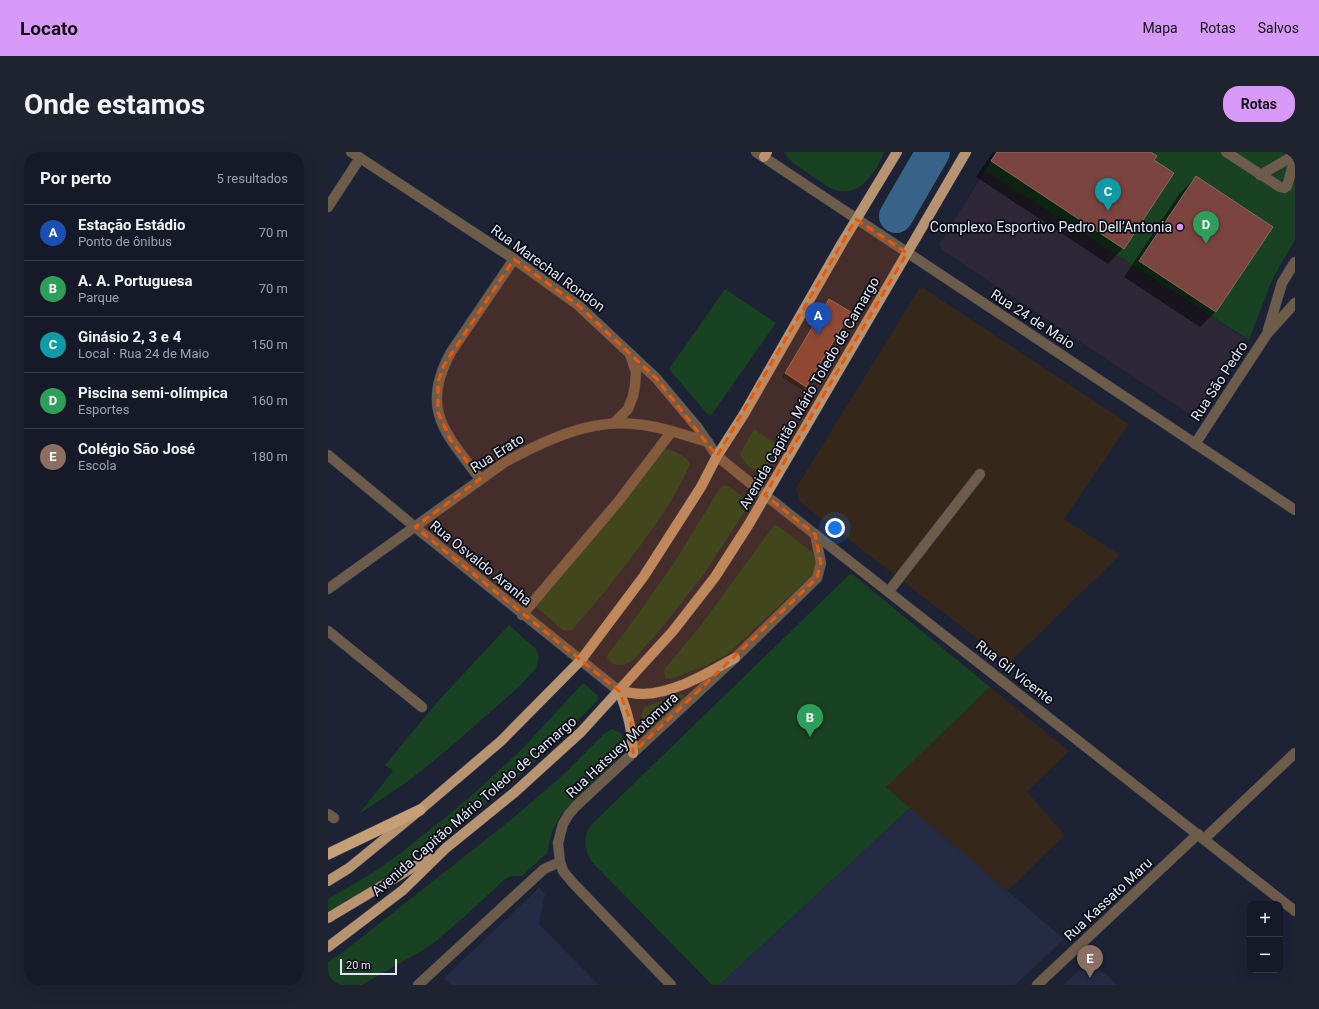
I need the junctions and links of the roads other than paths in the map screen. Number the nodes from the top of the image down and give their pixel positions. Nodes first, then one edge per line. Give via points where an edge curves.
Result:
1 (350, 152) edge
2 (897, 152) edge
3 (966, 152) edge
4 (1226, 152) edge
5 (762, 154) edge
6 (1295, 157) edge
7 (360, 158) junction
8 (1260, 175) junction
9 (328, 207) edge
10 (856, 219) junction
11 (907, 253) junction
12 (514, 259) junction
13 (1295, 262) edge
14 (1295, 303) edge
15 (1267, 334) junction
16 (630, 354) junction
17 (614, 423) junction
18 (672, 431) junction
19 (708, 442) junction
20 (1195, 444) junction
21 (328, 455) edge
22 (717, 456) junction
23 (980, 474) dead end
24 (480, 479) junction
25 (766, 495) junction
26 (1295, 510) edge
27 (415, 527) junction
28 (815, 534) junction
29 (328, 589) edge
30 (889, 591) junction
31 (522, 615) junction
32 (328, 631) edge
33 (735, 658) junction
34 (581, 660) junction
35 (618, 691) junction
36 (422, 707) dead end
37 (633, 753) junction
38 (1295, 753) edge
39 (420, 810) junction
40 (1201, 836) junction
41 (446, 848) junction
42 (328, 854) edge
43 (560, 862) junction
44 (328, 881) edge
45 (1295, 911) edge
46 (328, 918) edge
47 (328, 947) edge
48 (418, 985) edge
49 (671, 985) edge
50 (1038, 985) edge

1 - 7 street, Rua Marechal Rondon
2 - 10 main road
3 - 11 main road, Avenida Capitão Mário Toledo de Camargo
4 - 8 street
5 - 10 street, Rua 24 de Maio
6 - 8 street
6 - 8 street via 1287,186 1284,188
7 - 9 street
7 - 12 street, Rua Marechal Rondon
10 - 11 street, Rua 24 de Maio
10 - 22 main road via 744,414
11 - 20 street, Rua 24 de Maio
11 - 25 main road, Avenida Capitão Mário Toledo de Camargo
12 - 16 street, Rua Marechal Rondon via 578,304
12 - 24 street via 452,352 438,382 436,398 443,425 450,439
13 - 15 street, Rua São Pedro via 1282,283
14 - 15 street, Rua São Pedro
15 - 20 street, Rua São Pedro
16 - 17 street via 636,372 636,385 628,409
16 - 19 street, Rua Marechal Rondon via 665,388
17 - 18 street, Rua Erato via 633,423
17 - 24 street, Rua Erato via 568,433 536,445
18 - 19 street, Rua Erato
18 - 31 street via 618,502
19 - 22 street, Rua Marechal Rondon
20 - 26 street, Rua 24 de Maio
21 - 27 street, Rua Osvaldo Aranha
22 - 25 street, Rua Gil Vicente
22 - 34 main road via 701,487 644,576
23 - 30 street
24 - 27 street, Rua Erato
25 - 28 street, Rua Gil Vicente
25 - 35 main road, Avenida Capitão Mário Toledo de Camargo via 715,577 695,604
27 - 29 street, Rua Erato
27 - 31 street, Rua Osvaldo Aranha
28 - 30 street, Rua Gil Vicente
28 - 33 street, Rua Hatsuey Motomura via 821,563 817,578
30 - 40 street, Rua Gil Vicente
31 - 34 street, Rua Osvaldo Aranha
32 - 36 street
33 - 35 main road via 672,688 643,694
33 - 37 street, Rua Hatsuey Motomura
34 - 35 street, Rua Osvaldo Aranha
34 - 39 main road via 501,741
35 - 37 main road via 630,722
35 - 41 main road, Avenida Capitão Mário Toledo de Camargo via 582,732 544,767
37 - 43 street, Rua Hatsuey Motomura via 569,814 558,843
38 - 40 street, Rua Kassato Maru
39 - 42 highway
39 - 44 main road via 349,868
40 - 45 street, Rua Gil Vicente
40 - 50 street, Rua Kassato Maru
41 - 46 main road
41 - 47 main road, Avenida Capitão Mário Toledo de Camargo via 402,890
43 - 48 street via 544,869
43 - 49 street, Rua Hatsuey Motomura via 563,871 573,883

